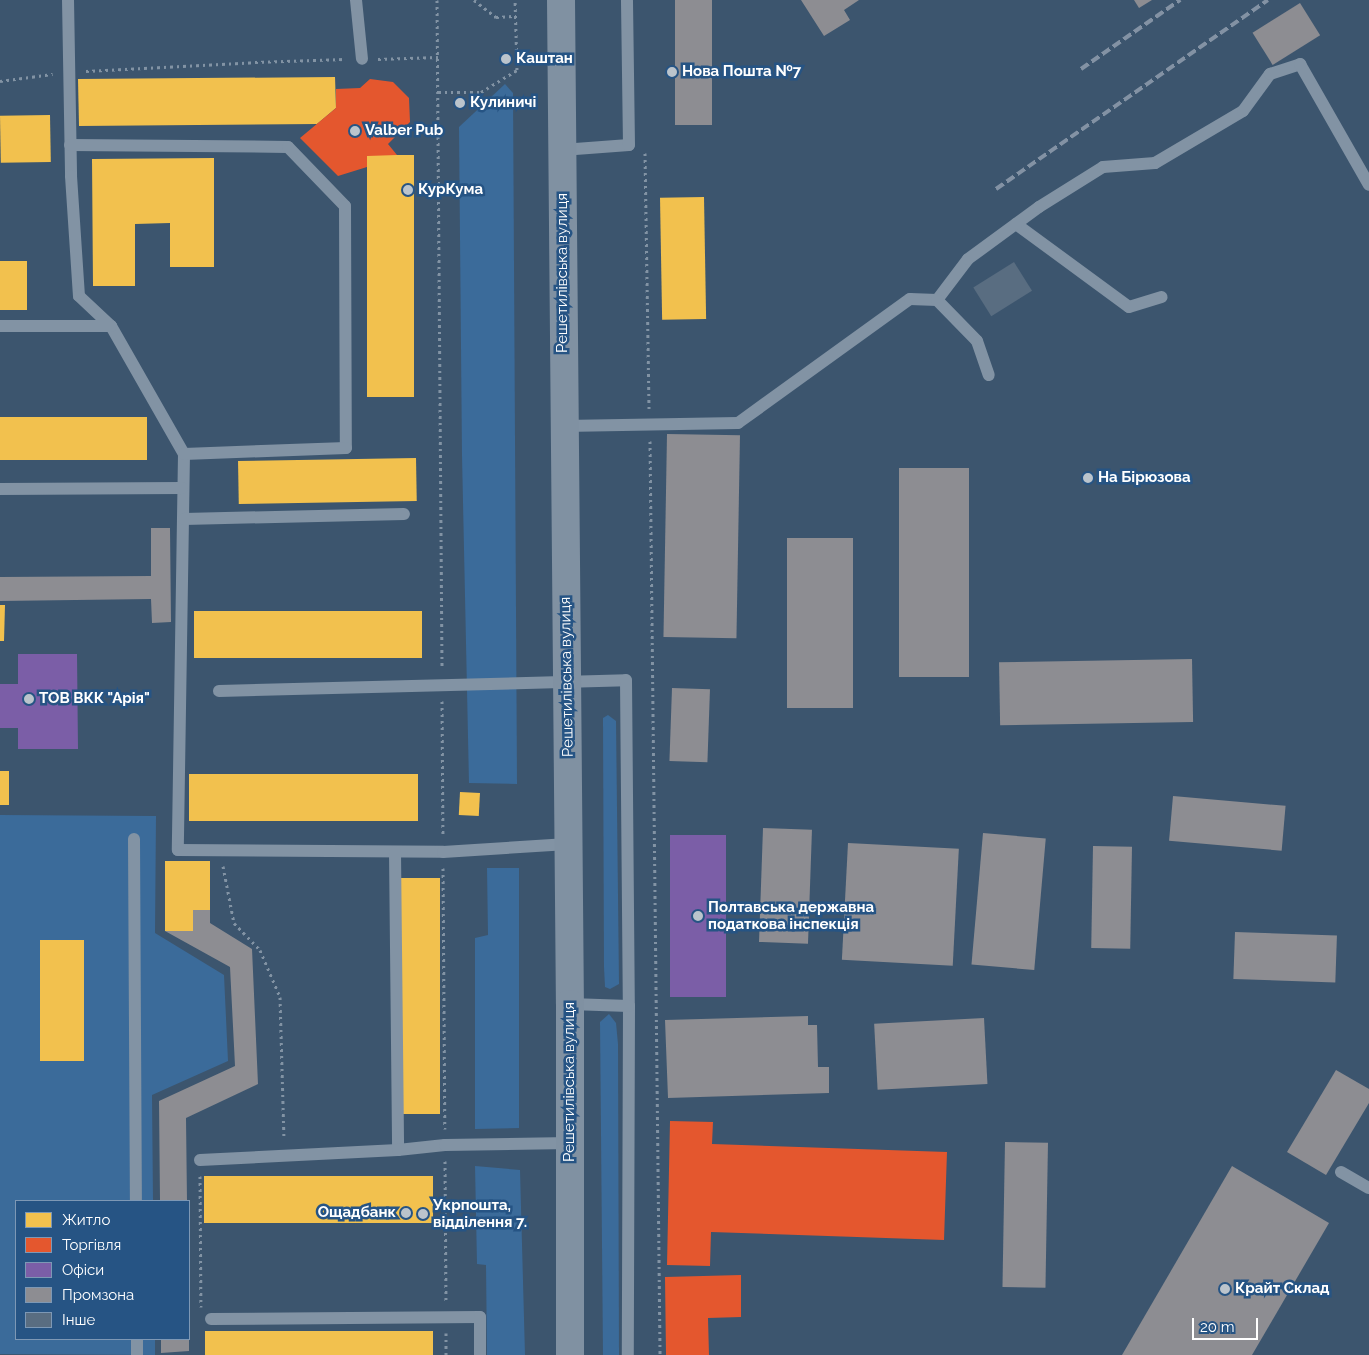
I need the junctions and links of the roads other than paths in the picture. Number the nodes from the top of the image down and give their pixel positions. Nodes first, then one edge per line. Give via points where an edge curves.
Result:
1 (68, 0) edge
2 (356, 0) edge
3 (561, 0) edge
4 (627, 0) edge
5 (362, 59) road end
6 (70, 145) junction
7 (562, 150) junction
8 (1369, 185) edge
9 (1016, 224) junction
10 (1162, 296) dead end
11 (937, 300) junction
12 (0, 326) edge
13 (111, 326) junction
14 (989, 375) dead end
15 (564, 426) junction
16 (184, 454) junction
17 (0, 488) edge
18 (182, 488) junction
19 (404, 514) dead end
20 (184, 519) junction
21 (567, 682) junction
22 (219, 691) dead end
23 (134, 839) dead end
24 (568, 844) junction
25 (395, 852) junction
26 (570, 1004) junction
27 (629, 1006) junction
28 (570, 1143) junction
29 (398, 1150) junction
30 (200, 1160) road end
31 (1341, 1172) dead end
32 (1369, 1188) edge
33 (136, 1200) edge
34 (211, 1319) road end
35 (137, 1340) edge
36 (138, 1355) edge
37 (480, 1355) edge
38 (570, 1355) edge
39 (628, 1355) edge

1 - 6 lane
2 - 5 lane
3 - 7 main road, Решетилівська вулиця
4 - 7 lane via 629,145
6 - 13 lane via 78,296
6 - 16 lane via 288,147 345,206 346,448
7 - 15 main road, Решетилівська вулиця
8 - 9 lane via 1300,64 1270,74 1243,111 1154,162 1103,167
9 - 10 lane via 1129,307
9 - 11 lane via 968,259
11 - 14 lane via 977,341
11 - 15 lane via 910,300 738,424
12 - 13 lane
13 - 16 lane
15 - 21 main road, Решетилівська вулиця
16 - 18 lane
17 - 18 lane
18 - 20 lane
19 - 20 lane
20 - 25 lane via 178,850
21 - 22 lane
21 - 24 main road, Решетилівська вулиця
21 - 27 lane via 626,680
23 - 33 lane
24 - 25 lane
24 - 26 main road, Решетилівська вулиця
25 - 29 lane
26 - 27 lane
26 - 28 main road, Решетилівська вулиця
27 - 39 lane
28 - 29 lane via 445,1145
28 - 38 main road, Решетилівська вулиця
29 - 30 lane
31 - 32 lane
34 - 37 lane via 480,1317
35 - 36 lane

